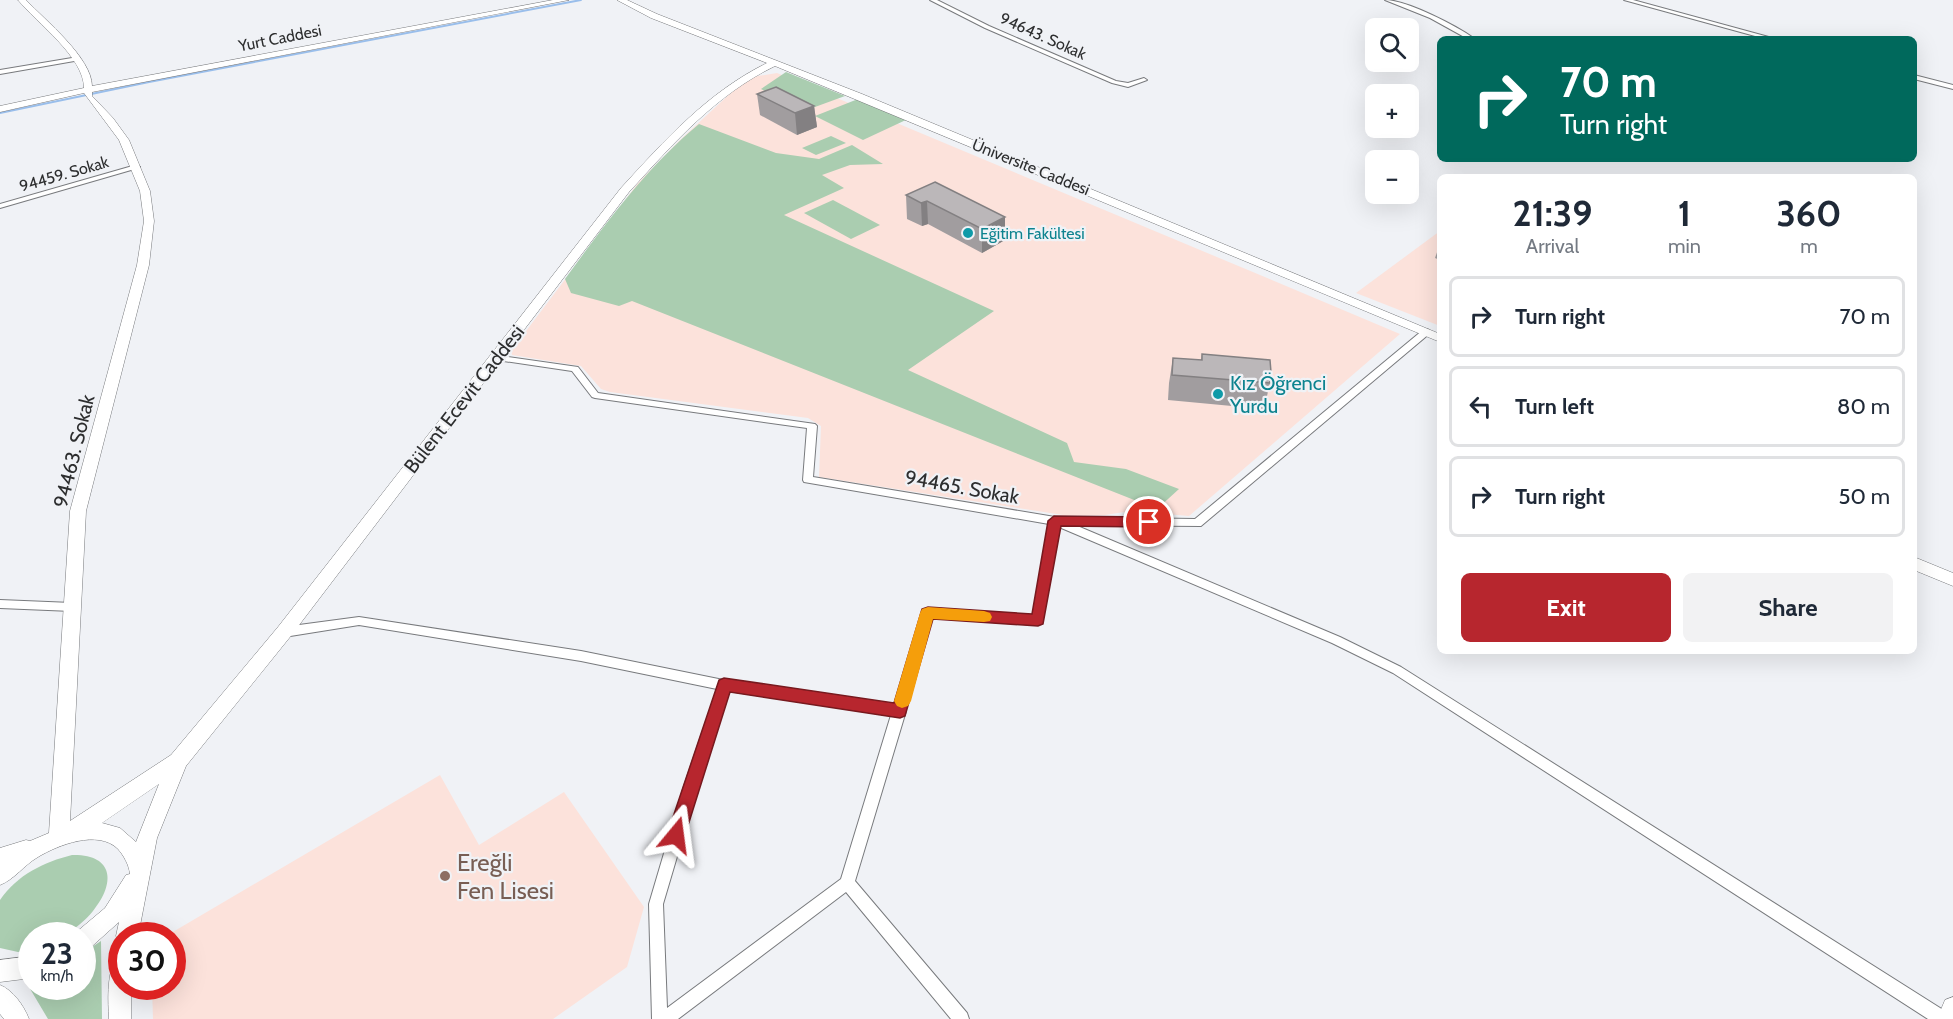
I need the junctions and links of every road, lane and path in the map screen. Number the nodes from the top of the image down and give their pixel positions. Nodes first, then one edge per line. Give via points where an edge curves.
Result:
1 (22, 0) edge
2 (565, 0) edge
3 (621, 0) edge
4 (933, 0) edge
5 (1388, 0) edge
6 (1627, 0) edge
7 (1467, 36) edge
8 (1762, 36) edge
9 (78, 59) junction
10 (774, 63) junction
11 (0, 72) edge
12 (1917, 78) edge
13 (1144, 80) dead end
14 (1953, 87) edge
15 (88, 93) junction
16 (0, 109) edge
17 (136, 167) junction
18 (0, 206) edge
19 (1426, 332) junction
20 (1437, 337) edge
21 (497, 357) junction
22 (1054, 521) junction
23 (1917, 564) edge
24 (1953, 580) edge
25 (0, 604) edge
26 (72, 607) junction
27 (284, 632) junction
28 (724, 685) junction
29 (900, 711) junction
30 (178, 761) junction
31 (59, 838) junction
32 (0, 857) edge
33 (139, 868) junction
34 (0, 874) edge
35 (847, 883) junction
36 (129, 922) edge
37 (96, 929) edge
38 (18, 969) edge
39 (0, 971) edge
40 (0, 996) edge
41 (118, 1000) edge
42 (1953, 1008) edge
43 (18, 1019) edge
44 (120, 1019) edge
45 (662, 1019) edge
46 (961, 1019) edge
47 (1942, 1019) edge
48 (1948, 1019) edge

1 - 9 street
2 - 15 street, Yurt Caddesi
3 - 10 street, Üniversite Caddesi
4 - 13 street, 94643. Sokak via 1114,82 1128,85
5 - 7 street
6 - 8 street
9 - 11 street
9 - 15 street via 88,81
10 - 19 street, Üniversite Caddesi
10 - 21 street, Bülent Ecevit Caddesi via 730,87 655,158 611,206
12 - 14 street
15 - 16 street, Yurt Caddesi
15 - 17 street, 94463. Sokak via 118,130
17 - 18 street, 94459. Sokak
17 - 26 street, 94463. Sokak via 149,210 146,248 78,511
19 - 20 street, Üniversite Caddesi
19 - 22 street, 94465. Sokak via 1197,523
21 - 22 street, 94465. Sokak via 575,369 595,395 812,426 808,480
21 - 27 street, Bülent Ecevit Caddesi
22 - 29 street via 1038,620 928,613
22 - 47 street via 1336,640 1397,670
23 - 24 street
25 - 26 street
26 - 31 street, 94463. Sokak
27 - 28 street via 359,621 581,656
27 - 30 street, Bülent Ecevit Caddesi
28 - 29 street
28 - 45 street via 656,904
29 - 35 street
30 - 31 street, Bülent Ecevit Caddesi
30 - 33 street, Bülent Ecevit Caddesi via 153,819
31 - 32 street
31 - 33 street via 106,832 123,838 134,851
31 - 34 street via 30,851
33 - 36 street
33 - 37 street via 129,891
35 - 45 street
35 - 46 street
38 - 39 street
40 - 43 street
41 - 44 street
42 - 48 street

